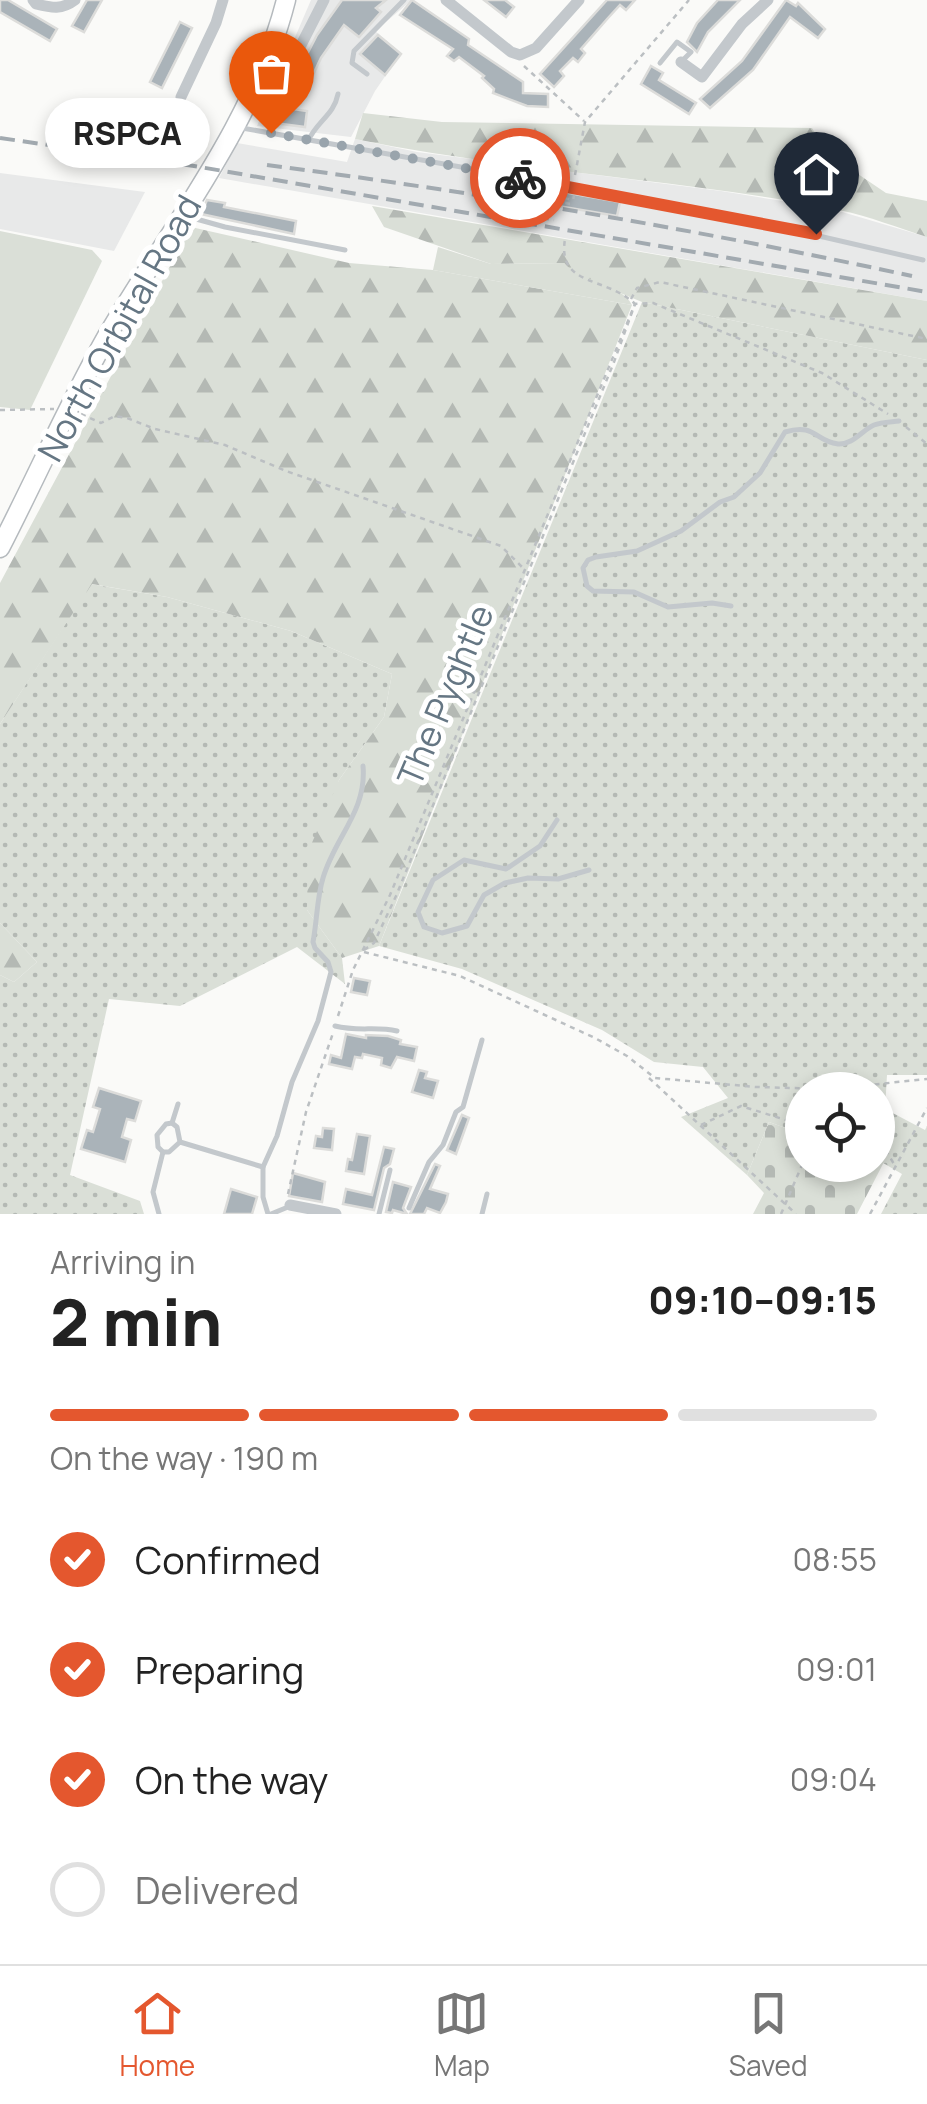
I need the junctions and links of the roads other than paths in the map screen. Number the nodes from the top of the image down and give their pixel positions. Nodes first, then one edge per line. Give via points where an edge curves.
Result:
1 (34, 0) edge
2 (76, 0) edge
3 (223, 0) edge
4 (286, 0) edge
5 (324, 0) edge
6 (404, 0) edge
7 (446, 0) edge
8 (579, 0) edge
9 (768, 0) edge
10 (660, 62) dead end
11 (681, 62) joint
12 (367, 74) dead end
13 (252, 91) junction
14 (338, 94) dead end
15 (181, 97) dead end
16 (234, 126) junction
17 (308, 140) junction
18 (182, 214) junction
19 (345, 250) dead end
20 (924, 260) dead end
21 (899, 421) road end
22 (0, 548) edge
23 (731, 606) dead end
24 (363, 766) dead end
25 (557, 820) dead end
26 (589, 870) dead end
27 (335, 1026) road end
28 (397, 1031) dead end
29 (482, 1040) dead end
30 (178, 1104) dead end
31 (172, 1123) junction
32 (180, 1142) junction
33 (164, 1152) junction
34 (263, 1167) junction
35 (390, 1170) dead end
36 (486, 1194) dead end
37 (290, 1205) joint
38 (409, 1208) dead end
39 (158, 1214) edge
40 (269, 1214) edge
41 (336, 1214) edge
42 (380, 1214) edge
43 (482, 1214) edge

1 - 2 street via 62,8
3 - 15 street
4 - 13 main road, North Orbital Road
5 - 13 street via 273,100
6 - 12 lane via 354,51 352,64
7 - 8 street via 520,56 536,48
9 - 11 street via 702,76
10 - 11 lane via 677,42 690,52
13 - 16 main road, North Orbital Road
14 - 17 lane via 331,114
16 - 17 lane
16 - 18 main road, North Orbital Road
17 - 20 lane via 719,213
18 - 19 lane
18 - 22 main road, North Orbital Road via 106,338
21 - 23 lane via 876,424 848,443 836,444 812,429 785,432 760,474 734,496 682,531 636,550 596,556 583,568 593,591 634,592 668,607
24 - 34 lane via 361,801 321,888 313,942 332,972
25 - 26 lane via 540,846 506,869 464,860 433,880 418,912 424,928 442,933 467,926 484,895 505,882
27 - 28 lane
29 - 38 lane via 463,1107
30 - 31 lane
31 - 32 lane
31 - 33 lane via 156,1135
32 - 33 lane
32 - 34 lane
33 - 39 lane via 153,1192
34 - 40 lane
35 - 42 lane
36 - 43 lane
37 - 40 lane
37 - 41 street

